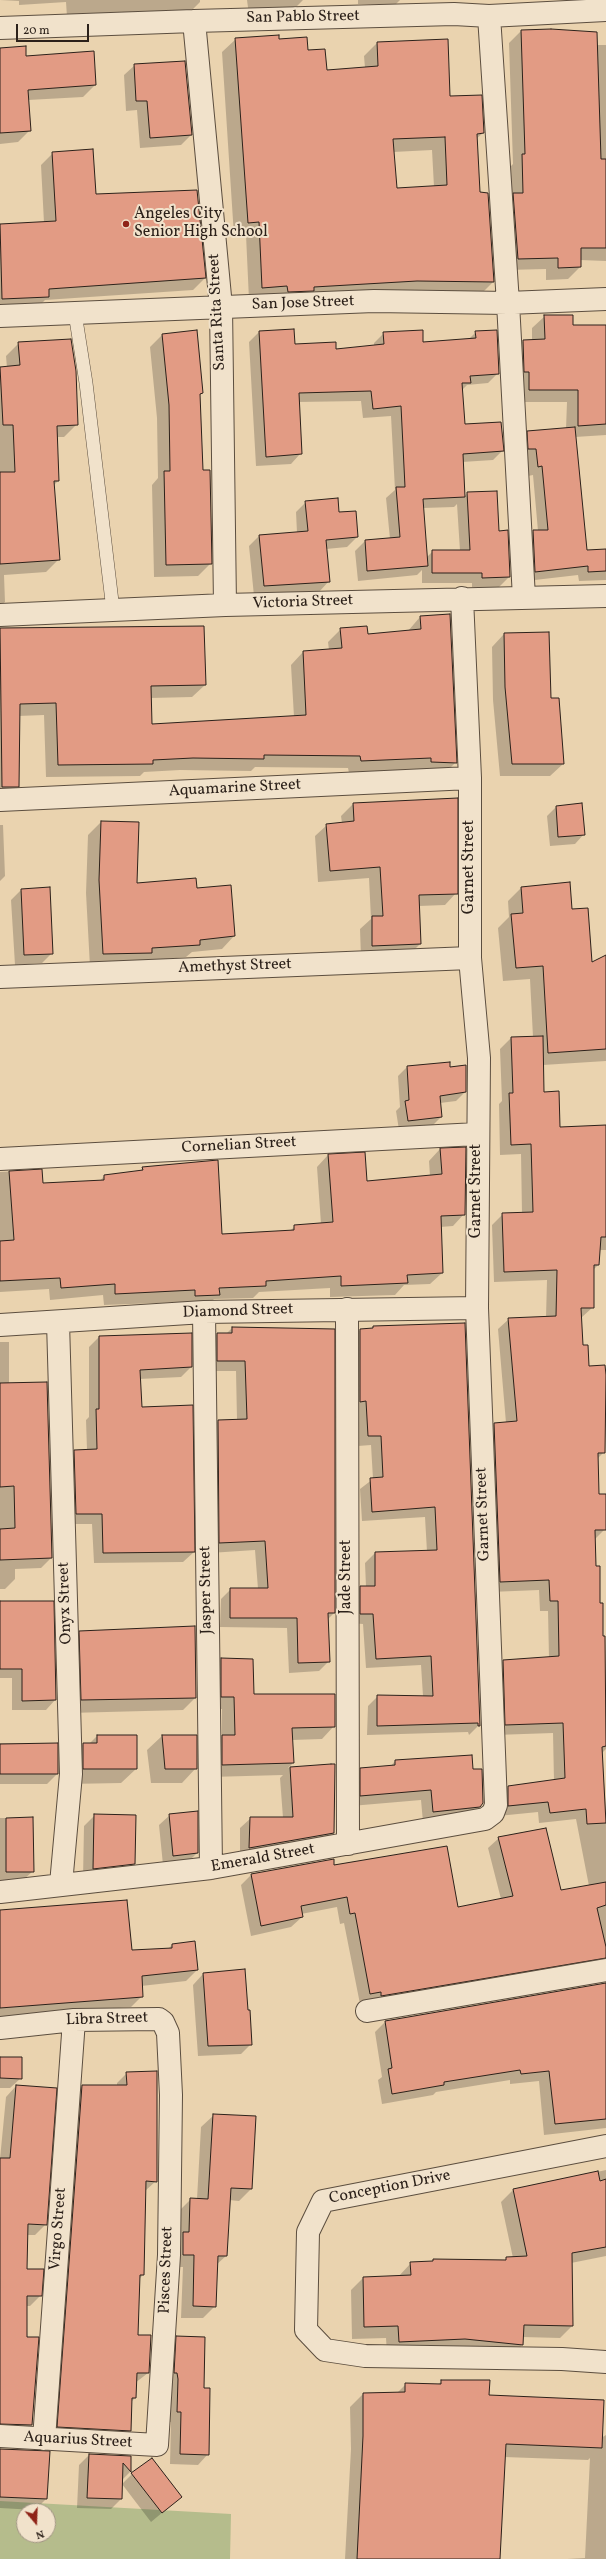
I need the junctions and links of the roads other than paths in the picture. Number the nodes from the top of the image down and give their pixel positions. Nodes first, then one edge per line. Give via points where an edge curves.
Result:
1 (606, 10) edge
2 (489, 16) junction
3 (194, 21) junction
4 (0, 28) edge
5 (606, 299) edge
6 (508, 303) junction
7 (221, 307) junction
8 (75, 313) junction
9 (0, 316) edge
10 (606, 596) edge
11 (462, 598) junction
12 (524, 598) junction
13 (225, 605) junction
14 (113, 610) junction
15 (0, 615) edge
16 (470, 778) junction
17 (0, 800) edge
18 (470, 958) junction
19 (0, 977) edge
20 (477, 1134) junction
21 (0, 1159) edge
22 (476, 1308) junction
23 (347, 1309) junction
24 (204, 1312) junction
25 (58, 1322) junction
26 (0, 1325) edge
27 (494, 1783) joint
28 (348, 1844) junction
29 (211, 1868) junction
30 (61, 1884) junction
31 (0, 1892) edge
32 (606, 1970) edge
33 (367, 2011) dead end
34 (74, 2020) junction
35 (0, 2028) edge
36 (171, 2095) joint
37 (606, 2146) edge
38 (606, 2362) edge
39 (0, 2436) edge
40 (44, 2439) junction
41 (157, 2445) joint

1 - 2 street, San Pablo Street
2 - 3 street, San Pablo Street via 454,14
2 - 6 street
3 - 4 street, San Pablo Street
3 - 7 street, Santa Rita Street
5 - 6 street, San Jose Street
6 - 7 street, San Jose Street via 374,301
6 - 12 street
7 - 8 street, San Jose Street
7 - 13 street, Santa Rita Street
8 - 9 street, San Jose Street
8 - 14 lane via 86,383
10 - 12 street, Victoria Street
11 - 12 street, Victoria Street
11 - 13 street, Victoria Street
11 - 16 street, Garnet Street
13 - 14 street, Victoria Street
14 - 15 street, Victoria Street
16 - 17 street, Aquamarine Street
16 - 18 street, Garnet Street
18 - 19 street, Amethyst Street
18 - 20 street, Garnet Street via 479,1058
20 - 21 street, Cornelian Street
20 - 22 street, Garnet Street
22 - 23 street, Diamond Street
22 - 27 street, Garnet Street
23 - 24 street, Diamond Street
23 - 28 street, Jade Street
24 - 25 street, Diamond Street
24 - 29 street, Jasper Street
25 - 26 street, Diamond Street
25 - 30 street, Onyx Street via 71,1774
27 - 28 street, Emerald Street via 496,1805 493,1813 485,1819
28 - 29 street, Emerald Street
29 - 30 street, Emerald Street
30 - 31 street, Emerald Street
32 - 33 street
34 - 35 street, Libra Street
34 - 36 street, Libra Street via 151,2018 163,2022 168,2033
34 - 40 street, Virgo Street
36 - 41 street, Pisces Street via 169,2255
37 - 38 street, Conception Drive via 323,2201 308,2232 306,2330 325,2350 365,2356
39 - 40 street, Aquarius Street
40 - 41 street, Aquarius Street

